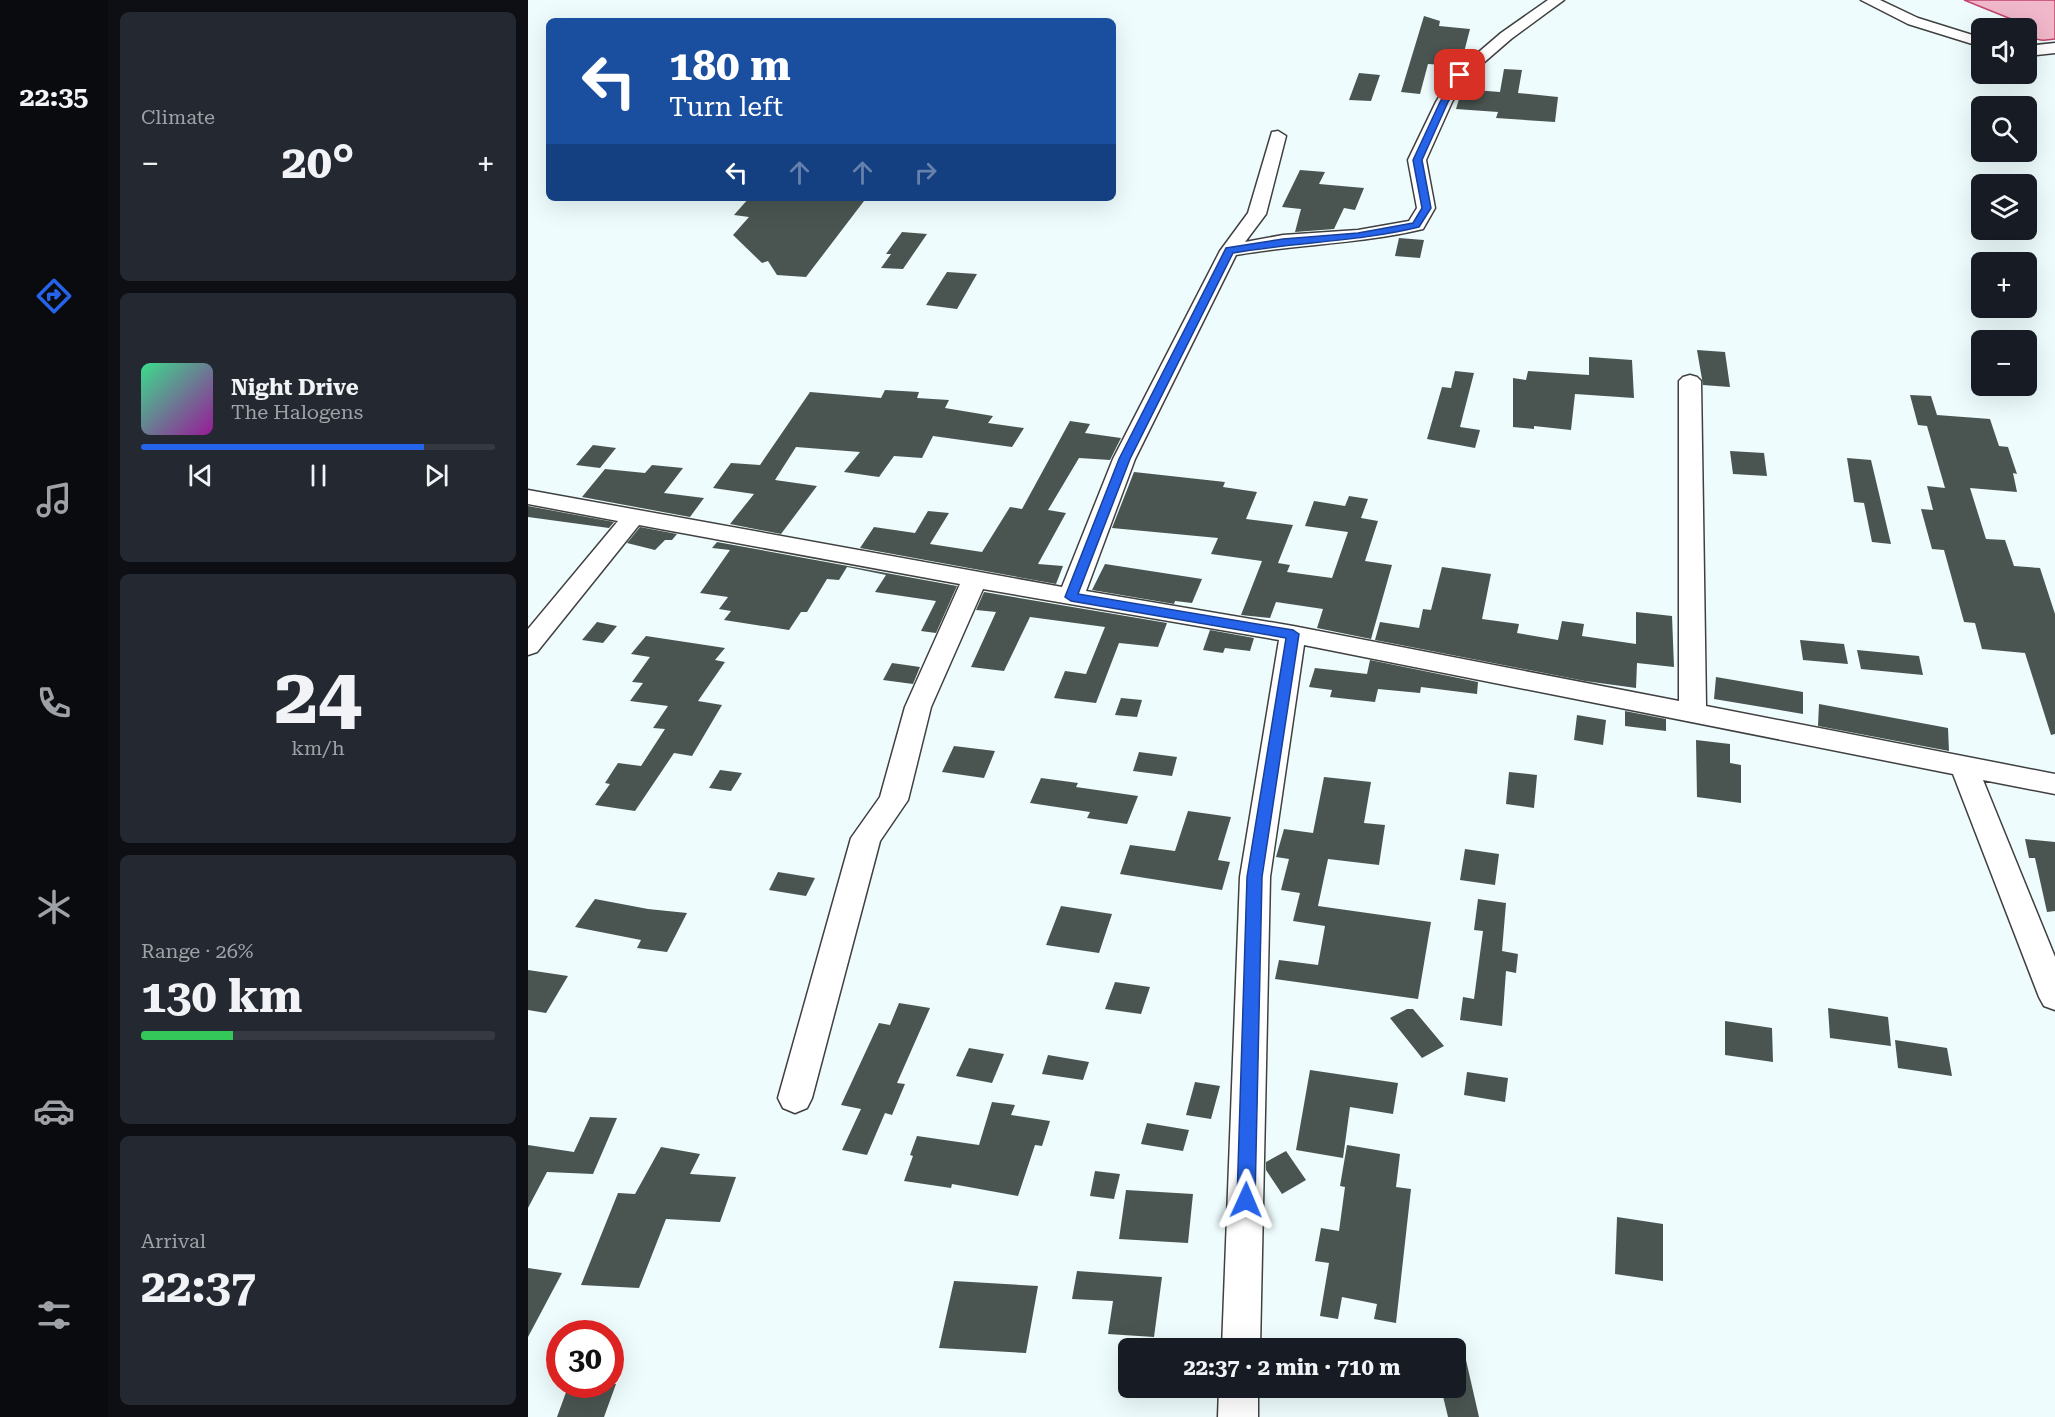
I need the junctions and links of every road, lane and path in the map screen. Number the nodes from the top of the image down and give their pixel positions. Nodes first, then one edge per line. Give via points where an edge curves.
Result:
1 (1557, 0) edge
2 (1868, 0) edge
3 (1971, 39) edge
4 (2055, 48) edge
5 (2037, 50) edge
6 (1278, 136) dead end
7 (1229, 250) junction
8 (1690, 381) dead end
9 (528, 496) edge
10 (634, 516) junction
11 (975, 579) junction
12 (1071, 597) junction
13 (1293, 634) junction
14 (528, 646) edge
15 (1693, 712) junction
16 (1964, 767) junction
17 (2055, 784) edge
18 (2055, 997) edge
19 (795, 1098) dead end
20 (1241, 1338) edge
21 (1239, 1398) edge
22 (1238, 1417) edge

1 - 7 street via 1460,75 1418,160 1426,208 1416,225 1358,236 1283,241
2 - 3 street via 1913,21
4 - 5 street
6 - 7 street via 1257,214
7 - 12 street via 1124,459
8 - 15 street
9 - 10 street
10 - 11 street
10 - 14 street
11 - 12 street
11 - 19 street via 918,706 894,800 866,838
12 - 13 street
13 - 15 street
13 - 20 street via 1255,877
15 - 16 street
16 - 17 street
16 - 18 street
21 - 22 street

